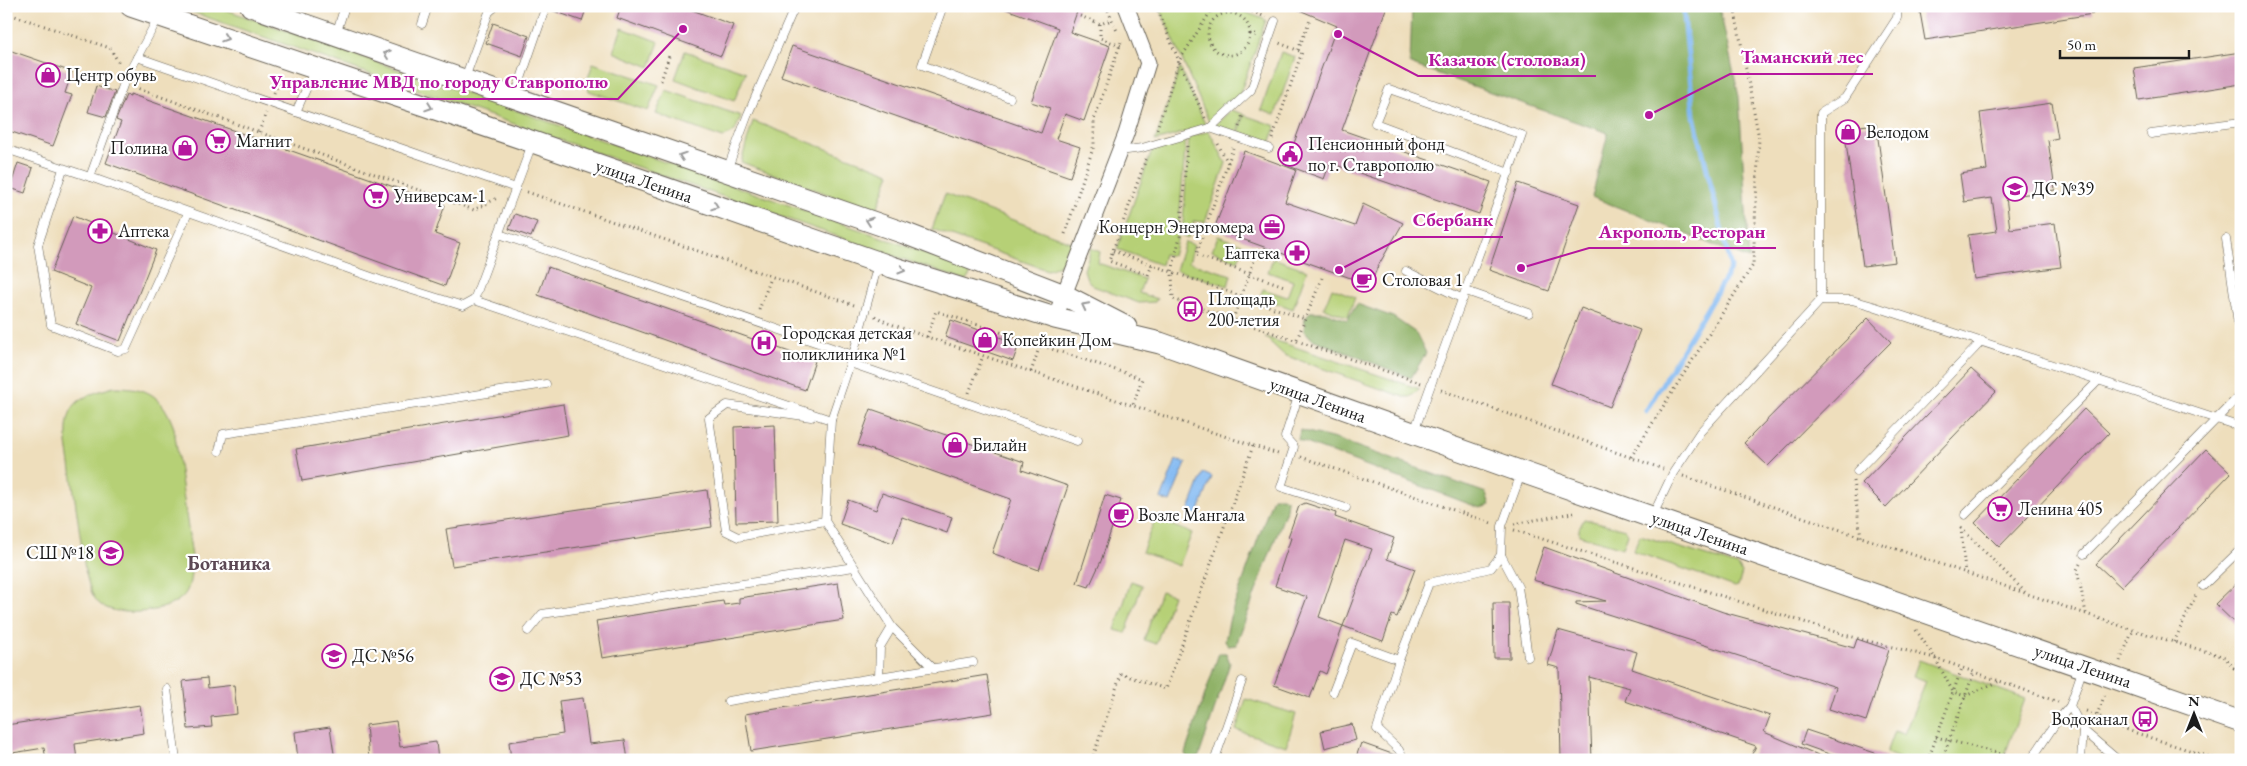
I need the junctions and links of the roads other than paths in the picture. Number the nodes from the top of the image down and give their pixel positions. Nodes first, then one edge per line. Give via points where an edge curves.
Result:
1 (131, 6) edge
2 (345, 6) edge
3 (428, 6) edge
4 (496, 6) edge
5 (546, 6) edge
6 (780, 6) edge
7 (943, 6) edge
8 (1126, 6) edge
9 (1898, 6) edge
10 (255, 7) edge
11 (794, 9) edge
12 (161, 11) edge
13 (1275, 21) road end
14 (422, 24) dead end
15 (335, 36) junction
16 (137, 57) junction
17 (314, 69) junction
18 (464, 80) junction
19 (514, 98) junction
20 (1010, 98) dead end
21 (296, 112) junction
22 (2241, 122) edge
23 (1210, 128) junction
24 (2151, 134) dead end
25 (533, 142) junction
26 (1269, 148) road end
27 (6, 149) edge
28 (1120, 150) junction
29 (63, 169) junction
30 (726, 171) junction
31 (1509, 173) junction
32 (90, 177) junction
33 (516, 188) junction
34 (188, 213) junction
35 (499, 234) junction
36 (2226, 238) dead end
37 (878, 262) junction
38 (1406, 272) dead end
39 (1466, 291) junction
40 (1064, 295) junction
41 (1463, 299) junction
42 (474, 300) junction
43 (1821, 300) junction
44 (1529, 313) dead end
45 (1055, 318) junction
46 (1982, 341) junction
47 (1160, 343) junction
48 (2241, 344) edge
49 (851, 359) junction
50 (2099, 380) junction
51 (546, 384) dead end
52 (1299, 393) junction
53 (2241, 394) edge
54 (2216, 419) junction
55 (831, 420) junction
56 (2241, 427) edge
57 (1414, 434) junction
58 (1077, 441) dead end
59 (219, 451) dead end
60 (1857, 471) road end
61 (1522, 472) junction
62 (1346, 508) dead end
63 (1965, 514) road end
64 (1652, 516) junction
65 (826, 521) junction
66 (2241, 549) edge
67 (2084, 554) road end
68 (1501, 556) junction
69 (854, 567) junction
70 (2203, 586) road end
71 (892, 627) junction
72 (528, 632) dead end
73 (1528, 657) dead end
74 (1399, 660) junction
75 (973, 662) dead end
76 (2083, 666) junction
77 (934, 669) junction
78 (879, 678) junction
79 (1242, 681) dead end
80 (167, 689) dead end
81 (1333, 692) dead end
82 (728, 700) dead end
83 (2070, 706) junction
84 (2241, 722) edge
85 (2082, 730) junction
86 (176, 760) edge
87 (1218, 760) edge
88 (1404, 760) edge
89 (2030, 760) edge
90 (2081, 760) edge
91 (2118, 760) edge

1 - 12 main road, улица Ленина
2 - 15 lane
3 - 14 lane
4 - 18 lane via 488,12
5 - 19 lane
6 - 11 lane
7 - 20 lane via 922,65
8 - 28 street via 1148,63
9 - 43 lane via 1897,18 1845,98 1821,113
10 - 15 main road, улица Ленина
11 - 30 lane
12 - 16 lane
12 -> 17 main road, улица Ленина
13 - 23 lane via 1251,90
18 -> 15 main road, улица Ленина
16 - 21 lane
16 - 32 lane via 126,77
17 - 21 lane
17 -> 25 main road, улица Ленина
18 - 19 main road, улица Ленина
30 -> 19 main road, улица Ленина
21 - 33 lane
22 - 24 lane
23 - 26 lane
23 - 28 lane via 1151,146
25 - 33 lane
25 -> 37 main road, улица Ленина
27 - 29 lane
28 - 40 street
29 - 32 lane
29 - 34 lane via 38,245 51,325 118,351 126,348
40 -> 30 main road, улица Ленина via 904,233
31 - 31 lane via 1375,123 1389,89 1522,135
31 - 39 lane
32 - 34 lane
33 - 35 lane
34 - 42 lane via 463,306
35 - 42 lane
35 - 49 lane via 755,322
36 - 48 lane
37 -> 45 main road, улица Ленина
37 - 49 lane
38 - 41 lane
39 - 41 lane
39 - 44 lane
40 - 45 street
47 -> 40 main road, улица Ленина
41 - 57 lane
42 - 55 lane
43 - 46 lane via 1852,300
43 - 64 lane via 1700,432
45 - 47 main road, улица Ленина
46 - 50 lane
46 - 60 lane
47 - 52 main road, улица Ленина
49 - 55 lane
49 - 58 lane
50 - 54 lane
50 - 63 lane
51 - 59 lane via 223,434
52 - 57 main road, улица Ленина
52 - 62 lane via 1285,437 1294,447 1294,454 1281,487
53 - 54 lane
54 - 56 lane
54 - 67 lane
55 - 65 lane
55 - 65 lane via 727,405 709,418 726,530 738,537
57 - 61 main road, улица Ленина
61 - 64 main road, улица Ленина
61 - 68 lane via 1502,526
64 - 76 main road, улица Ленина
65 - 69 lane
66 - 70 lane
68 - 73 lane via 1518,587
68 - 74 lane via 1491,568 1429,583
69 - 71 lane
69 - 72 lane via 542,614
71 - 77 lane
71 - 78 lane via 880,648
74 - 81 lane via 1352,643
74 - 88 lane via 1377,729 1399,750
75 - 77 lane
76 - 83 lane
76 - 84 main road, улица Ленина
77 - 78 lane
78 - 82 lane
79 - 87 lane via 1215,759
80 - 86 lane
83 - 85 lane
83 - 89 lane
85 - 90 lane
85 - 91 lane

